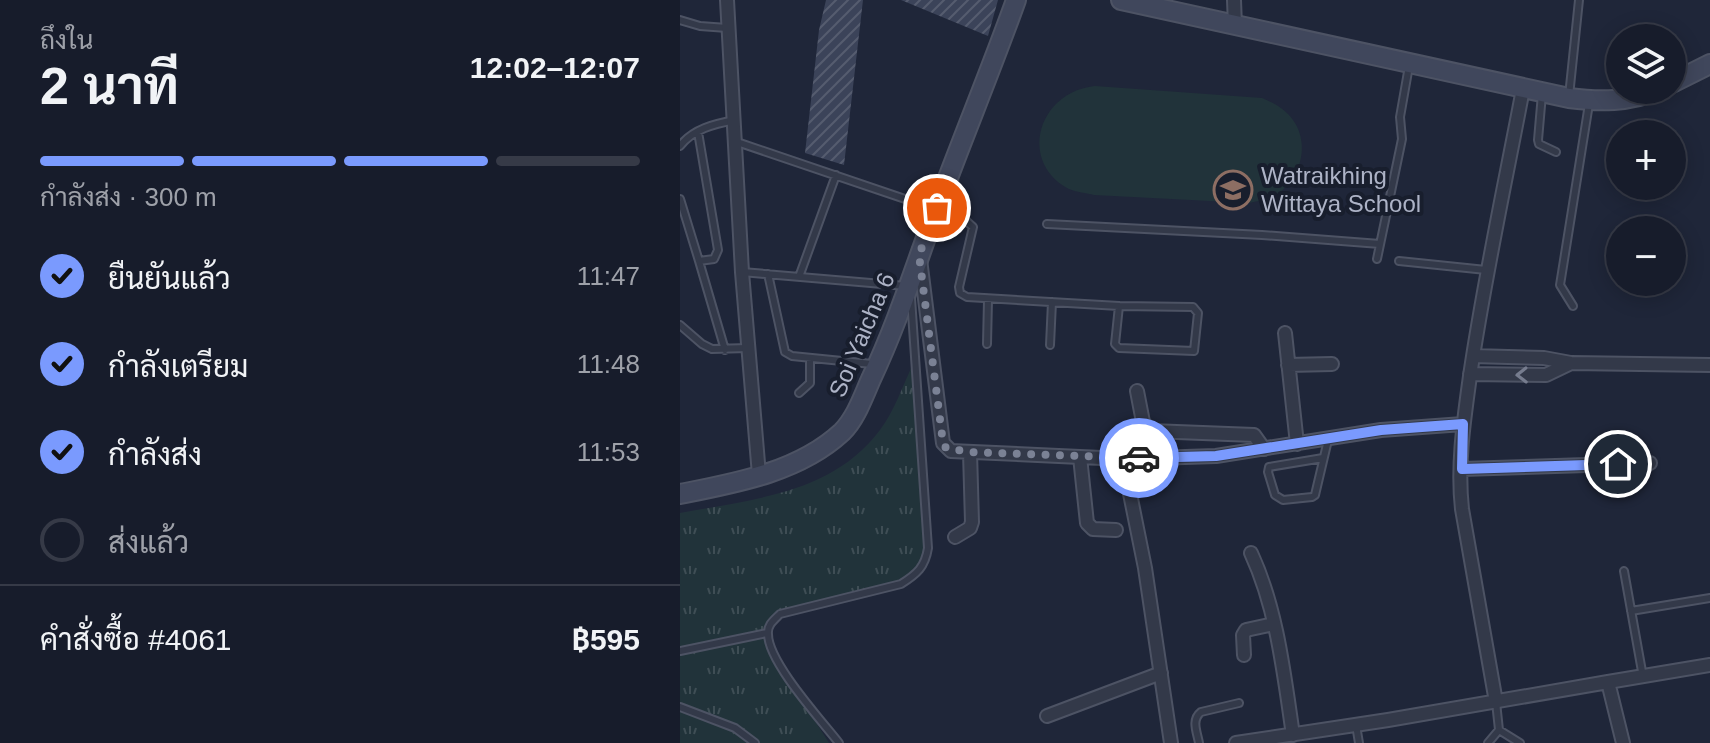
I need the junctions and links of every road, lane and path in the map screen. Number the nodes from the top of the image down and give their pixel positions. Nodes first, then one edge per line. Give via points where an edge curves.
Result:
1 (727, 0) edge
2 (1016, 0) edge
3 (1121, 0) edge
4 (1234, 0) edge
5 (1579, 0) edge
6 (680, 20) edge
7 (1235, 26) junction
8 (729, 28) junction
9 (1409, 64) junction
10 (1710, 64) edge
11 (1686, 76) edge
12 (1523, 89) junction
13 (1542, 93) junction
14 (1569, 98) junction
15 (1606, 100) edge
16 (1589, 101) junction
17 (735, 120) junction
18 (698, 132) junction
19 (684, 137) edge
20 (737, 142) junction
21 (680, 146) edge
22 (1556, 152) dead end
23 (836, 175) junction
24 (680, 199) edge
25 (937, 208) junction
26 (1047, 224) dead end
27 (1380, 244) junction
28 (919, 255) junction
29 (1377, 259) dead end
30 (699, 261) junction
31 (1399, 261) dead end
32 (1488, 270) junction
33 (742, 272) junction
34 (768, 274) junction
35 (799, 277) junction
36 (910, 287) junction
37 (988, 300) junction
38 (1052, 302) junction
39 (1119, 306) junction
40 (1573, 306) dead end
41 (680, 325) edge
42 (1285, 333) dead end
43 (987, 344) dead end
44 (1050, 345) dead end
45 (750, 348) junction
46 (725, 350) junction
47 (1473, 356) junction
48 (810, 358) junction
49 (1571, 363) junction
50 (1332, 364) dead end
51 (878, 365) junction
52 (1288, 365) junction
53 (1710, 365) edge
54 (1470, 374) junction
55 (1137, 391) dead end
56 (799, 393) dead end
57 (1463, 424) junction
58 (1328, 440) junction
59 (1297, 444) junction
60 (1264, 449) junction
61 (970, 452) junction
62 (1080, 457) junction
63 (1323, 458) junction
64 (1123, 459) junction
65 (1650, 463) dead end
66 (1462, 469) junction
67 (759, 475) junction
68 (680, 494) edge
69 (1116, 530) dead end
70 (955, 537) dead end
71 (1251, 553) dead end
72 (1624, 571) dead end
73 (1710, 598) edge
74 (1631, 611) junction
75 (1274, 624) junction
76 (767, 633) junction
77 (680, 651) edge
78 (1244, 655) dead end
79 (1710, 665) edge
80 (1161, 673) junction
81 (1643, 678) junction
82 (1608, 682) junction
83 (1496, 702) junction
84 (1239, 703) dead end
85 (680, 707) edge
86 (1047, 716) dead end
87 (1356, 725) junction
88 (1499, 730) junction
89 (1293, 735) junction
90 (755, 743) edge
91 (839, 743) edge
92 (1171, 743) edge
93 (1199, 743) edge
94 (1236, 743) edge
95 (1359, 743) edge
96 (1488, 743) edge
97 (1520, 743) edge
98 (1623, 743) edge

1 - 8 street
2 - 25 street, Soi Yaicha 6
3 - 7 street
4 - 7 street
5 - 14 lane
6 - 8 lane
7 - 9 street
8 - 17 street
9 - 12 street
9 - 27 lane via 1400,117 1402,139
10 - 11 street
12 - 13 street
12 - 32 street
13 - 14 street
13 - 22 lane via 1538,140
14 - 16 street
15 - 16 street
16 - 40 lane via 1560,285
17 - 18 lane
17 - 20 street
18 - 19 lane
18 - 30 lane via 718,250 714,259
19 - 21 lane
20 - 23 lane
20 - 33 street
23 - 25 lane
23 - 35 lane
24 - 30 lane
25 - 28 street, Soi Yaicha 6
25 - 37 lane via 973,227 960,293
26 - 27 lane
27 - 29 lane
28 - 36 street, Soi Yaicha 6
28 - 61 street via 943,443 951,451
30 - 46 lane
31 - 32 lane
32 - 47 street
33 - 34 lane
33 - 45 street
34 - 35 lane
34 - 48 lane via 785,352
35 - 36 lane
36 - 51 street, Soi Yaicha 6
36 - 76 lane via 925,562 901,584 780,614
37 - 38 lane
37 - 43 lane
38 - 39 lane
38 - 44 lane
39 - 39 lane via 1119,348 1194,351 1197,309
41 - 46 lane via 702,344
42 - 52 street
45 - 46 lane
45 - 67 street
47 - 49 street
47 - 54 street
48 - 51 lane
48 - 56 lane via 810,383
49 - 53 street
49 -> 54 street via 1546,375
50 - 52 street
51 - 67 street, Soi Yaicha 6 via 845,429 813,454
52 - 59 street
54 - 57 street
55 - 60 street via 1143,422 1151,431 1254,435
57 - 58 street
57 - 66 street
58 - 59 street
58 - 63 lane
59 - 60 street
60 - 64 street
61 - 62 street
61 - 70 street via 972,522
62 - 64 street
62 - 69 street via 1087,523 1093,529
63 - 63 lane via 1269,467 1275,495 1283,500 1315,495
64 - 80 street
65 - 66 street
66 - 83 street via 1462,509
67 - 68 street, Soi Yaicha 6
71 - 75 street
72 - 74 lane
73 - 74 lane
74 - 81 lane
75 - 78 street via 1246,630
75 - 89 street
76 - 77 lane
76 - 91 lane via 784,672
79 - 81 street
80 - 86 street
80 - 92 street
81 - 82 street
82 - 83 street
82 - 98 street
83 - 87 street
83 - 88 lane
84 - 93 lane via 1196,716
85 - 90 lane via 735,728
87 - 89 street
87 - 95 lane
88 - 96 lane
88 - 97 lane
89 - 94 street

